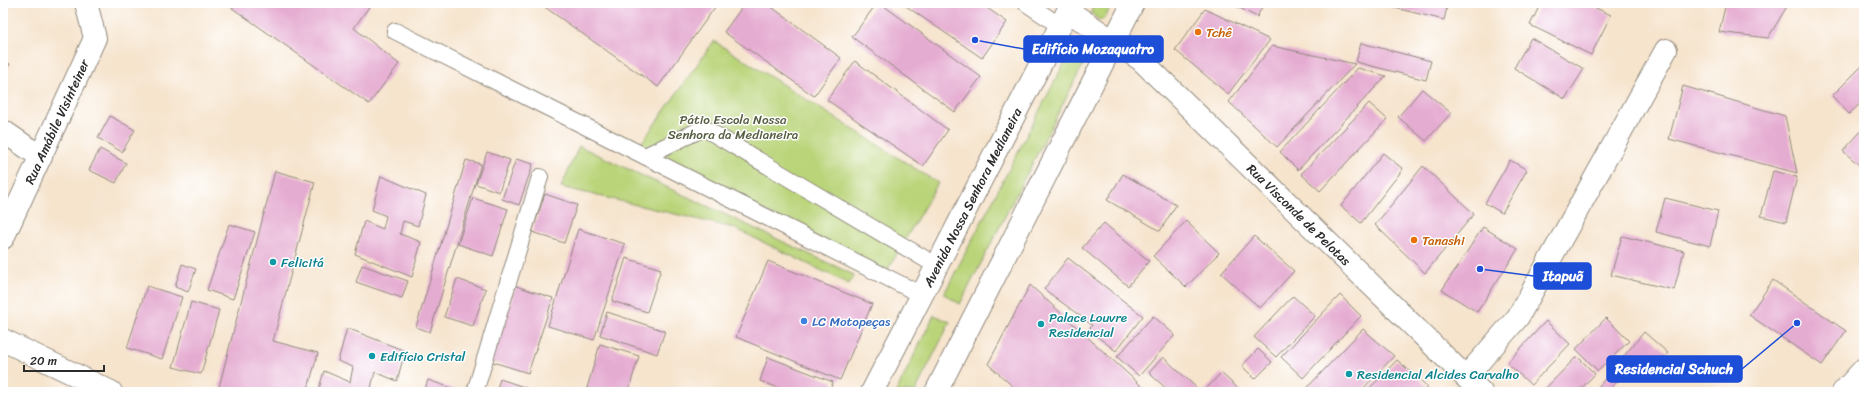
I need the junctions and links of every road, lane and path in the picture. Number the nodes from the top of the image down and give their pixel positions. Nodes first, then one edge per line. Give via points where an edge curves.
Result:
1 (86, 3) edge
2 (1026, 3) edge
3 (1134, 3) edge
4 (1067, 13) edge
5 (395, 31) dead end
6 (1113, 42) junction
7 (1666, 50) dead end
8 (3, 131) edge
9 (645, 156) junction
10 (41, 157) junction
11 (540, 177) dead end
12 (3, 238) edge
13 (937, 266) junction
14 (922, 295) junction
15 (3, 340) edge
16 (1864, 369) edge
17 (1473, 385) edge
18 (111, 392) edge
19 (475, 392) edge
20 (872, 392) edge
21 (936, 392) edge
22 (1843, 392) edge

1 - 10 street, Rua Amábile Visinteiner via 96,38
2 - 4 lane
3 - 6 street
4 - 6 street, Rua Visconde de Pelotas
4 - 13 street, Avenida Nossa Senhora Medianeira
5 - 9 lane
6 - 17 street, Rua Visconde de Pelotas via 1140,59
6 - 21 street
7 - 17 street via 1518,317
8 - 10 street
9 - 13 lane via 704,128
9 - 14 lane
10 - 12 street, Rua Amábile Visinteiner
11 - 19 lane
13 - 14 street, Avenida Nossa Senhora Medianeira
14 - 20 street, Avenida Nossa Senhora Medianeira
15 - 18 street
16 - 22 street

